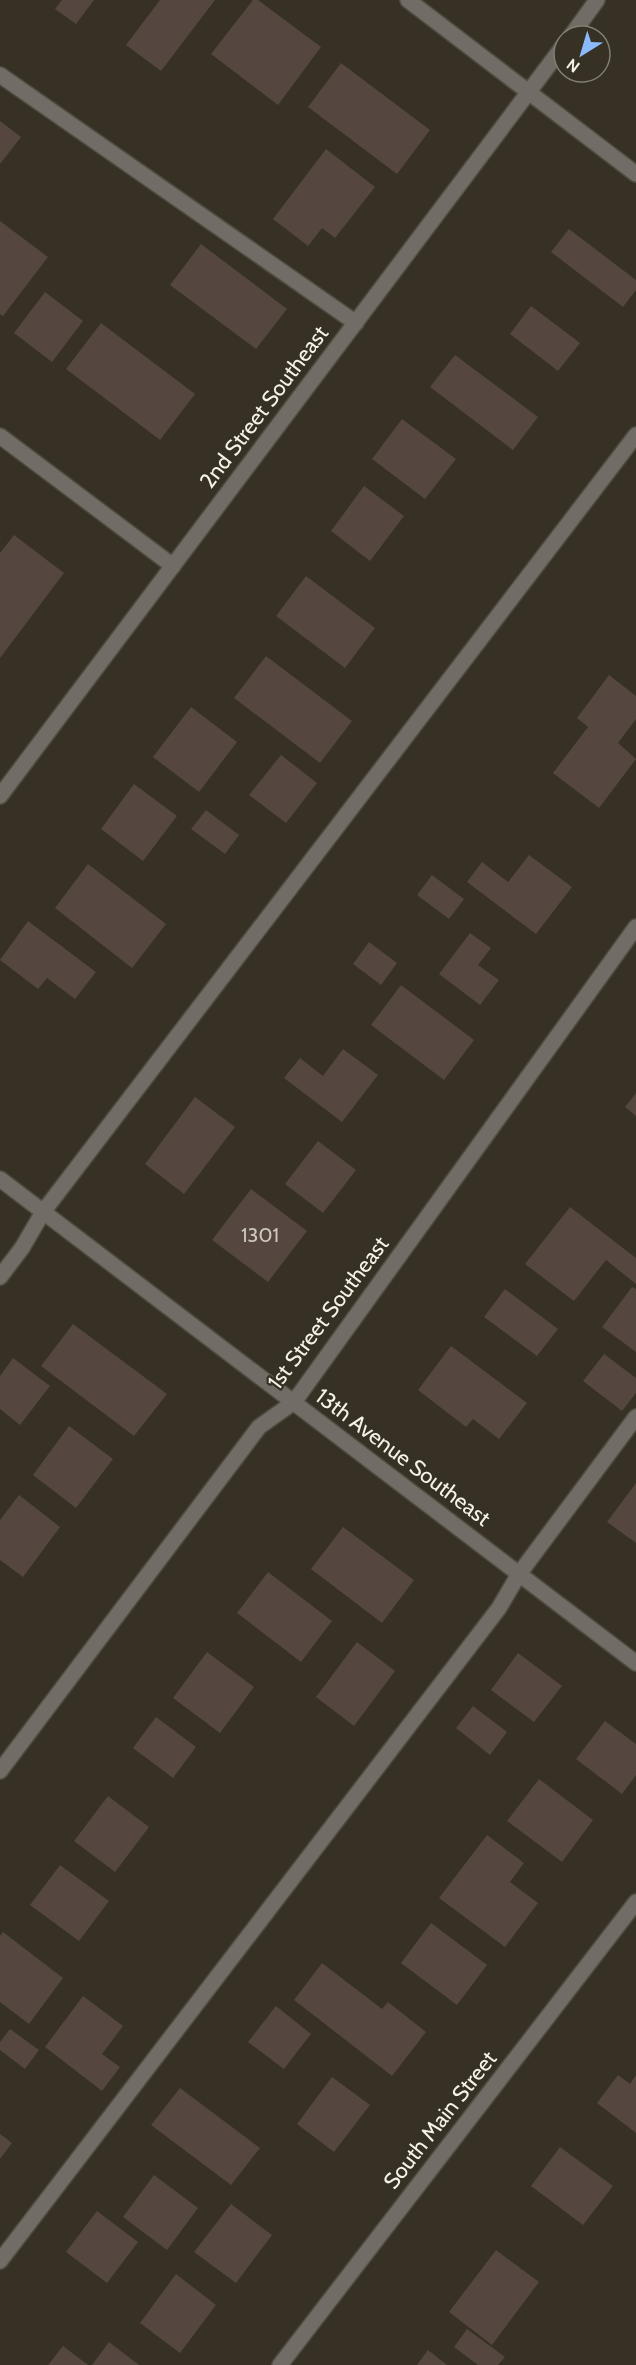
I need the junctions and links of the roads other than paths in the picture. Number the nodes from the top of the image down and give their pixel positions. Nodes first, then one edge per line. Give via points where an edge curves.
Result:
1 (408, 0) edge
2 (597, 0) edge
3 (580, 24) edge
4 (552, 61) edge
5 (0, 75) edge
6 (529, 93) junction
7 (636, 174) edge
8 (356, 322) junction
9 (636, 435) edge
10 (0, 436) edge
11 (173, 566) junction
12 (0, 796) edge
13 (636, 927) edge
14 (0, 1179) edge
15 (43, 1212) junction
16 (0, 1277) edge
17 (294, 1402) junction
18 (636, 1417) edge
19 (519, 1574) junction
20 (636, 1663) edge
21 (0, 1771) edge
22 (636, 1902) edge
23 (0, 2260) edge
24 (280, 2365) edge

1 - 6 street
2 - 3 street
4 - 6 street, 2nd Street Southeast
5 - 8 street
6 - 7 street
6 - 8 street, 2nd Street Southeast
8 - 11 street, 2nd Street Southeast
9 - 15 street
10 - 11 street
11 - 12 street, 2nd Street Southeast
13 - 17 street, 1st Street Southeast
14 - 15 street, 13th Avenue Southeast
15 - 16 street
15 - 17 street, 13th Avenue Southeast
17 - 19 street, 13th Avenue Southeast
17 - 21 street, 1st Street Southeast via 259,1428
18 - 19 street
19 - 20 street, 13th Avenue Southeast
19 - 23 street via 499,1608
22 - 24 street, South Main Street

